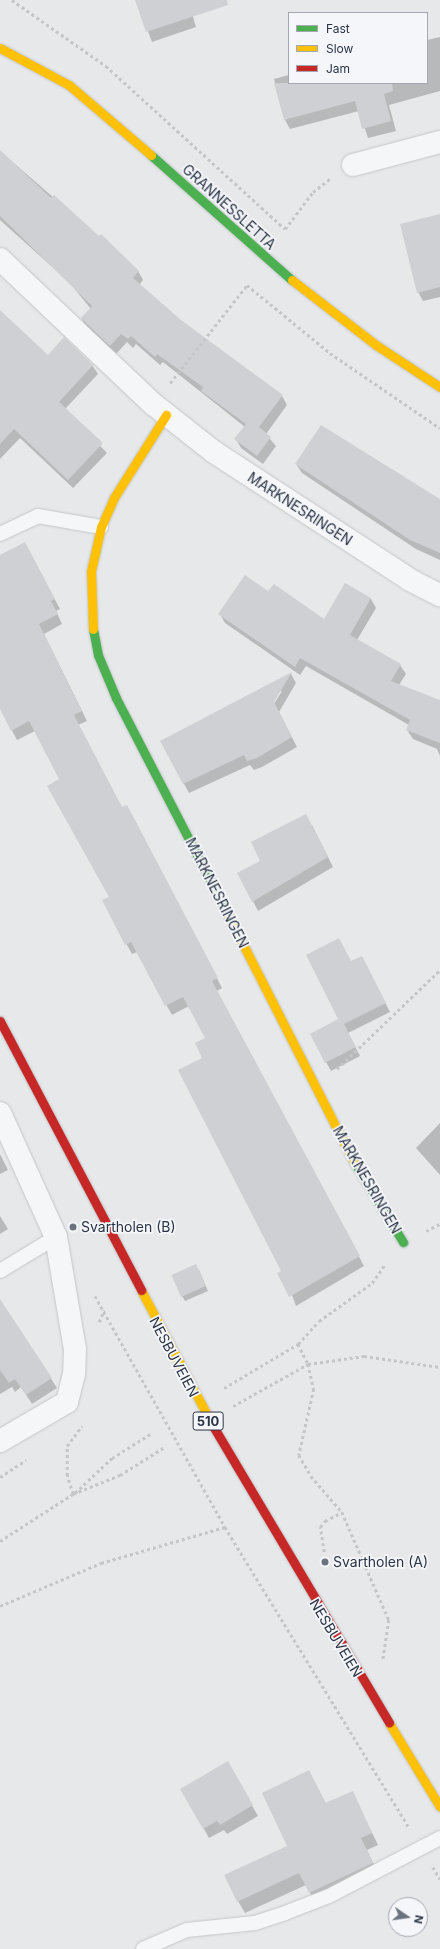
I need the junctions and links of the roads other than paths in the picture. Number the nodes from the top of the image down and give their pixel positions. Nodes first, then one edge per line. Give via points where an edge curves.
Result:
1 (0, 48) edge
2 (440, 142) edge
3 (353, 165) road end
4 (0, 259) edge
5 (440, 386) edge
6 (160, 409) junction
7 (101, 527) junction
8 (0, 534) edge
9 (440, 595) edge
10 (0, 1021) edge
11 (0, 1113) edge
12 (56, 1237) junction
13 (402, 1242) road end
14 (0, 1271) edge
15 (0, 1441) edge
16 (440, 1807) edge
17 (440, 1838) edge
18 (143, 1949) edge

1 - 5 main road, GRANNESSLETTA via 69,85 122,128 265,259 376,345
2 - 3 street
4 - 6 street, MARKNESRINGEN
6 - 7 main road, MARKNESRINGEN
6 - 9 street, MARKNESRINGEN via 267,488
7 - 8 lane via 38,516
7 - 13 main road, MARKNESRINGEN via 91,571 91,616 98,655 116,698 364,1181
10 - 16 main road, NESBUVEIEN / 510 via 233,1465
11 - 12 street
12 - 14 lane
12 - 15 street via 75,1349 71,1390 67,1402
17 - 18 lane via 422,1850 329,1896 285,1913 255,1923 187,1930

